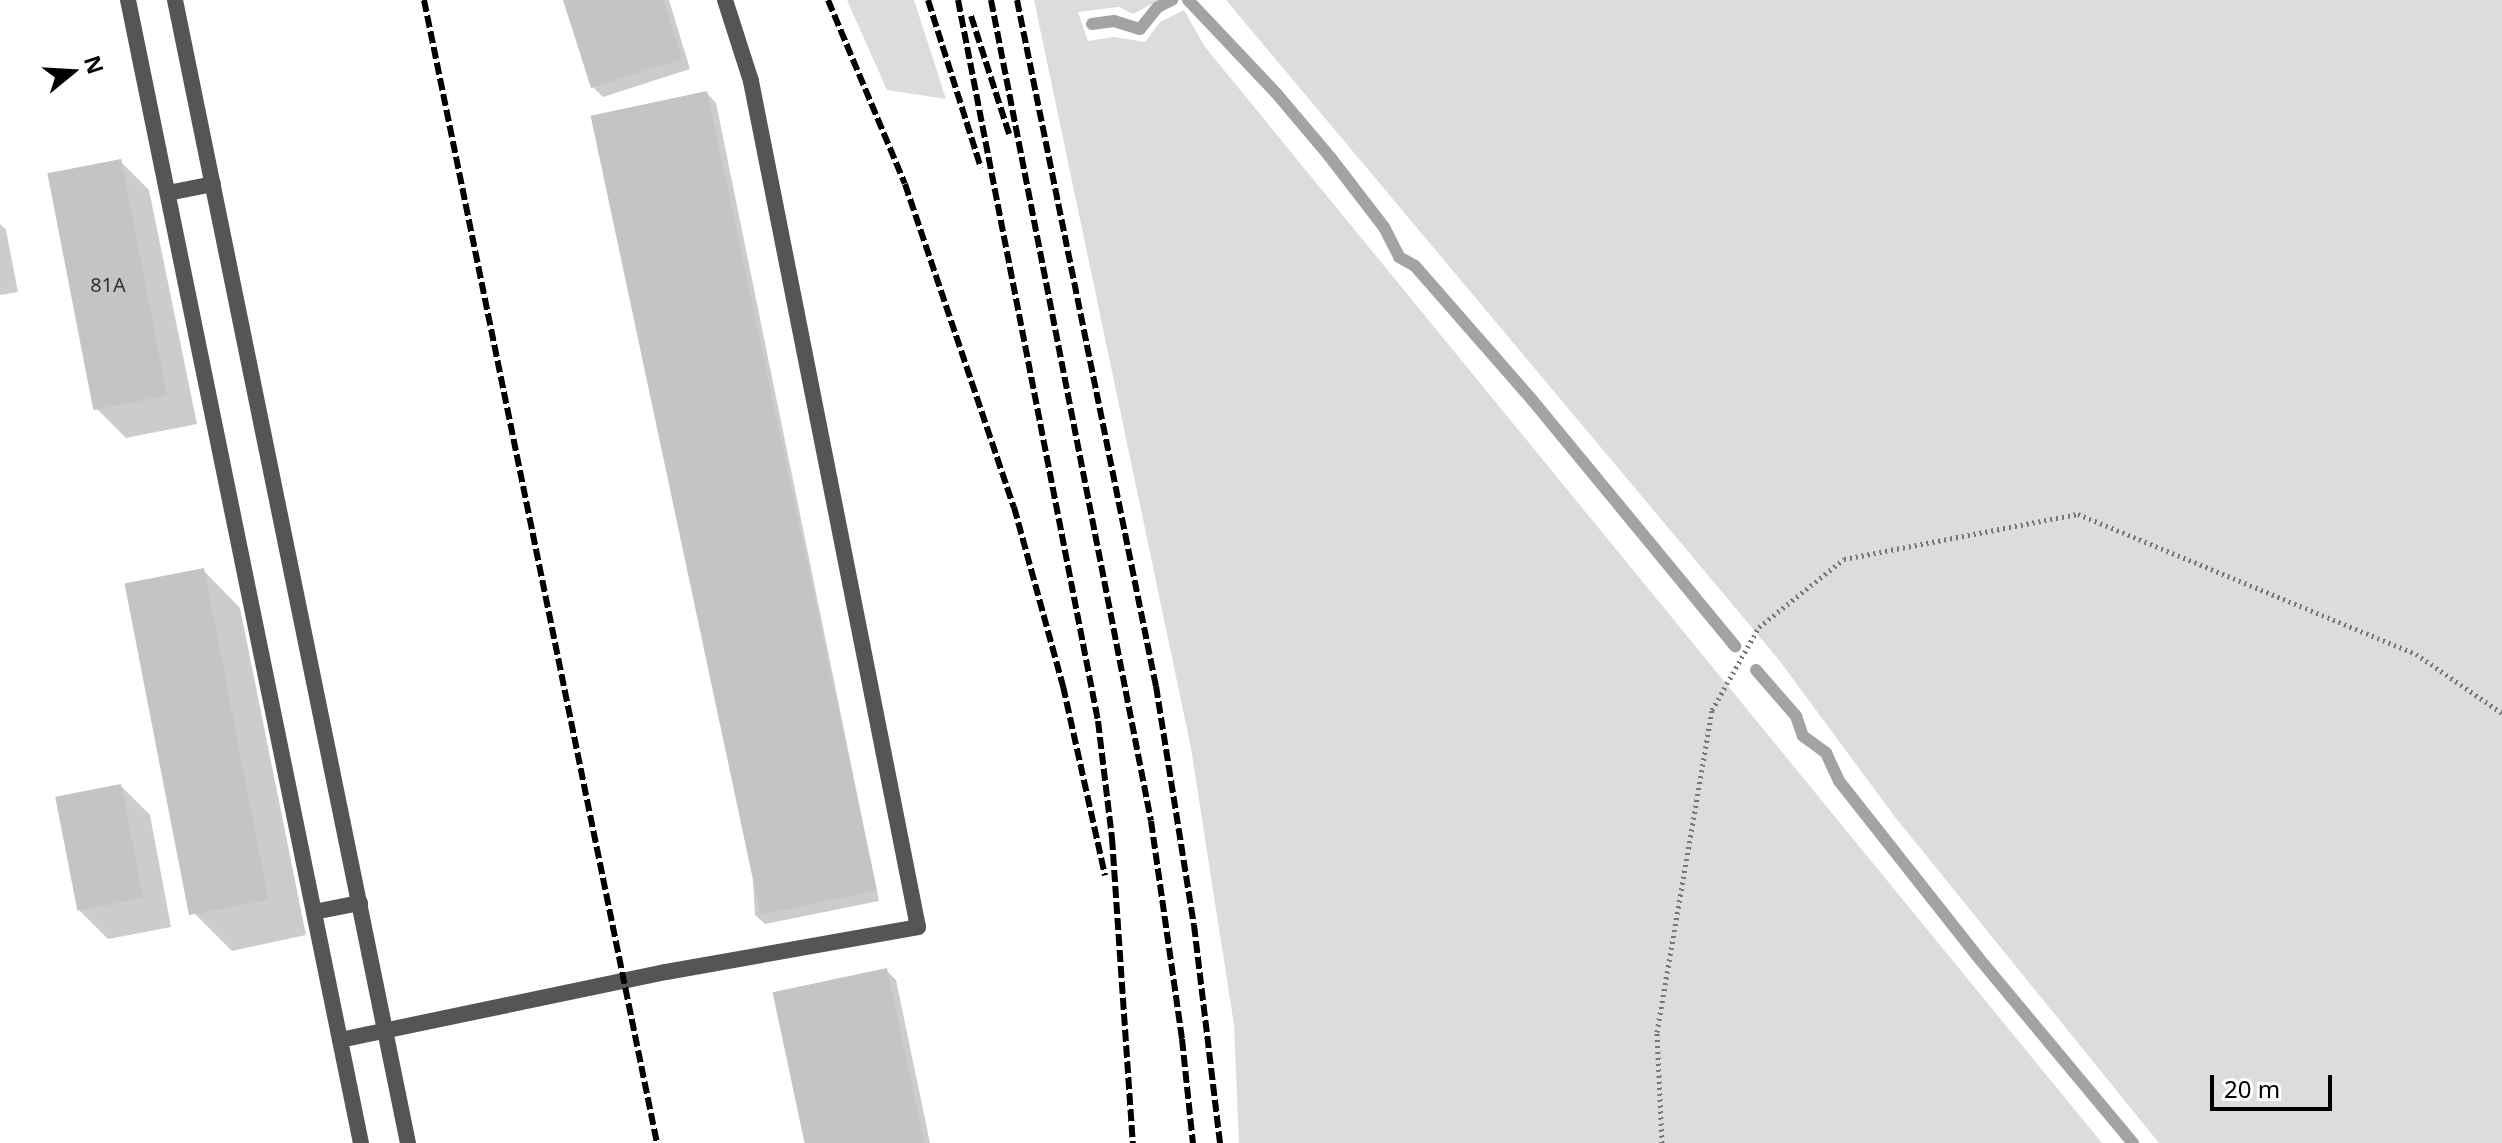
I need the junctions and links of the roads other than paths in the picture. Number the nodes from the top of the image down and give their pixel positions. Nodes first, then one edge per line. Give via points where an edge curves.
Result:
1 (128, 0) edge
2 (175, 0) edge
3 (725, 0) edge
4 (213, 184) junction
5 (168, 193) junction
6 (360, 903) junction
7 (314, 912) junction
8 (386, 1031) junction
9 (340, 1040) junction
10 (361, 1143) edge
11 (408, 1143) edge

1 - 5 street
2 - 4 street
3 - 8 street via 751,81 918,927 666,972
4 - 5 street
4 - 6 street
5 - 7 street
6 - 7 street
6 - 8 street
7 - 9 street
8 - 9 street
8 - 11 street
9 - 10 street

